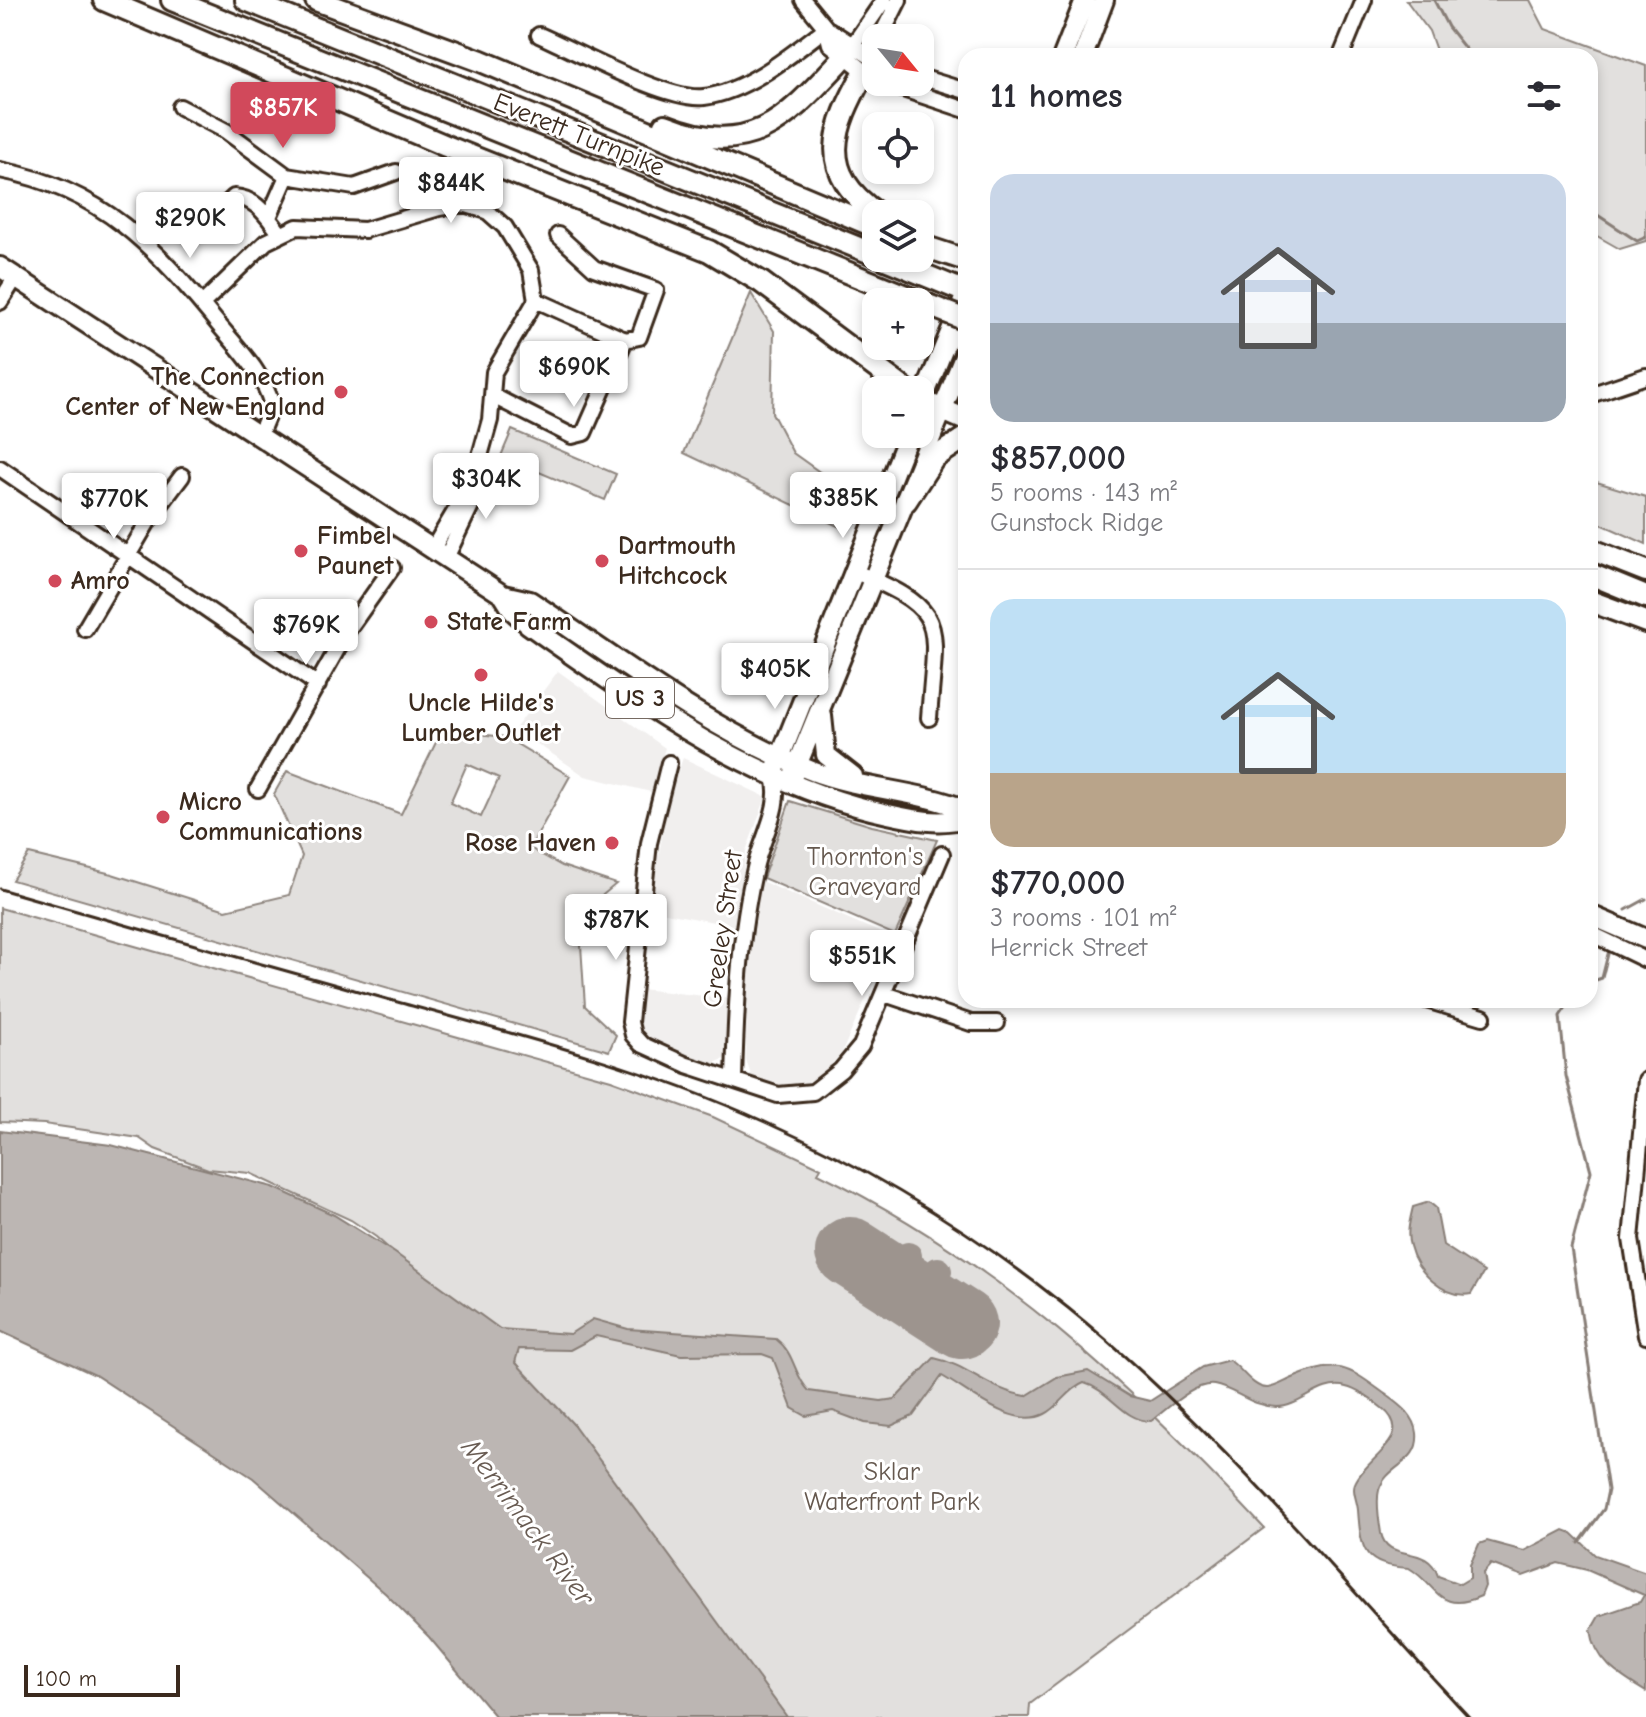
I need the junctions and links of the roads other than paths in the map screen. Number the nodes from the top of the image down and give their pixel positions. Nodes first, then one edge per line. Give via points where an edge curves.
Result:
1 (104, 0) edge
2 (172, 0) edge
3 (246, 0) edge
4 (316, 0) edge
5 (803, 0) edge
6 (884, 0) edge
7 (899, 0) edge
8 (1085, 0) edge
9 (1104, 0) edge
10 (1364, 0) edge
11 (887, 24) edge
12 (826, 28) junction
13 (539, 35) dead end
14 (1066, 48) edge
15 (1086, 48) edge
16 (1344, 48) edge
17 (848, 51) junction
18 (862, 59) edge
19 (934, 81) edge
20 (862, 86) edge
21 (958, 89) edge
22 (934, 95) edge
23 (588, 105) junction
24 (958, 106) edge
25 (180, 107) dead end
26 (0, 170) edge
27 (396, 172) dead end
28 (287, 176) junction
29 (862, 201) edge
30 (269, 217) junction
31 (862, 221) edge
32 (280, 233) junction
33 (558, 235) dead end
34 (191, 238) dead end
35 (934, 244) edge
36 (862, 249) edge
37 (934, 250) edge
38 (958, 257) edge
39 (958, 258) edge
40 (8, 272) edge
41 (918, 272) edge
42 (958, 295) edge
43 (536, 300) junction
44 (0, 302) edge
45 (958, 302) edge
46 (202, 304) junction
47 (958, 315) edge
48 (625, 340) junction
49 (958, 371) edge
50 (886, 376) edge
51 (928, 376) edge
52 (1646, 376) edge
53 (1598, 392) edge
54 (493, 396) junction
55 (934, 408) edge
56 (941, 412) junction
57 (958, 417) edge
58 (260, 434) junction
59 (958, 442) edge
60 (903, 448) edge
61 (0, 468) edge
62 (182, 476) dead end
63 (906, 501) junction
64 (1598, 552) edge
65 (439, 554) junction
66 (128, 555) junction
67 (392, 568) dead end
68 (853, 571) junction
69 (1646, 571) edge
70 (1598, 577) edge
71 (873, 580) junction
72 (503, 595) junction
73 (1646, 597) edge
74 (1598, 604) edge
75 (1646, 622) edge
76 (85, 629) dead end
77 (318, 685) junction
78 (823, 704) junction
79 (929, 718) dead end
80 (780, 756) junction
81 (669, 763) dead end
82 (799, 765) junction
83 (780, 782) junction
84 (873, 788) junction
85 (258, 789) dead end
86 (958, 808) edge
87 (958, 819) edge
88 (942, 854) dead end
89 (1598, 918) edge
90 (1598, 937) edge
91 (1646, 939) edge
92 (1646, 960) edge
93 (885, 994) junction
94 (1453, 1008) edge
95 (1483, 1017) dead end
96 (997, 1023) dead end
97 (734, 1079) junction
98 (1646, 1080) edge
99 (1646, 1336) edge

1 - 50 highway via 709,251 761,282
2 - 45 highway, Everett Turnpike, bridge via 928,305
3 - 36 highway, Everett Turnpike
4 - 23 highway
5 - 12 street
6 - 17 street
7 - 11 street
8 - 14 main road
9 - 15 main road
10 - 16 street
12 - 13 street via 727,92 701,98 664,90
12 - 17 street via 830,44
17 - 18 street
17 - 23 highway via 783,118 765,131 734,139 696,136 636,114
19 - 21 street
20 - 29 highway via 836,129 836,161
22 - 24 street
23 - 31 highway
25 - 28 street via 226,131
26 - 46 street via 56,184 109,213 165,261
27 - 28 street via 354,187
28 - 30 street
30 - 32 street
30 - 34 street via 245,198 234,197
32 - 43 street via 322,227 365,230 439,208 475,207 487,211 520,247
32 - 46 street
33 - 48 street via 594,268 656,290 639,337
35 - 38 highway
37 - 39 highway
40 - 44 street
40 - 58 main road, US 3
41 - 42 highway
43 - 48 street
43 - 54 street via 494,372
46 - 58 street via 267,388 272,405
47 - 51 main road
48 - 54 street via 584,433 572,436
49 - 56 main road, Greeley Street
52 - 53 street
54 - 65 street via 473,481 478,491
55 - 56 highway
56 - 57 highway
56 - 63 main road, Greeley Street
58 - 65 main road, US 3
59 - 63 highway via 934,458
60 - 68 main road, Greeley Street
61 - 66 street
62 - 66 street
63 - 71 main road, Greeley Street
64 - 69 highway
65 - 72 main road, US 3
66 - 76 street
66 - 77 street
67 - 77 street via 348,630
68 - 71 street
68 - 80 main road, Greeley Street
70 - 73 highway
71 - 78 main road, Greeley Street
71 - 79 street via 912,597 927,612 934,649
72 - 80 main road, US 3 via 530,601 703,715
72 - 83 main road, US 3 via 520,619 556,644 710,744
74 - 75 highway
77 - 85 street
78 - 82 main road, Greeley Street
78 - 84 main road via 821,739 826,755
80 - 82 main road, US 3
80 - 83 main road, Greeley Street
81 - 97 street via 649,843 630,1022 633,1035 652,1051
82 - 83 main road, Greeley Street
82 - 84 main road, US 3
83 - 87 main road, US 3 via 909,818
83 - 97 street, Greeley Street via 749,903
84 - 86 main road, US 3
88 - 93 street
89 - 91 main road
90 - 92 street
93 - 96 street via 971,1023
93 - 97 street via 861,1046 813,1092 778,1095
94 - 95 street
98 - 99 street via 1631,1239

